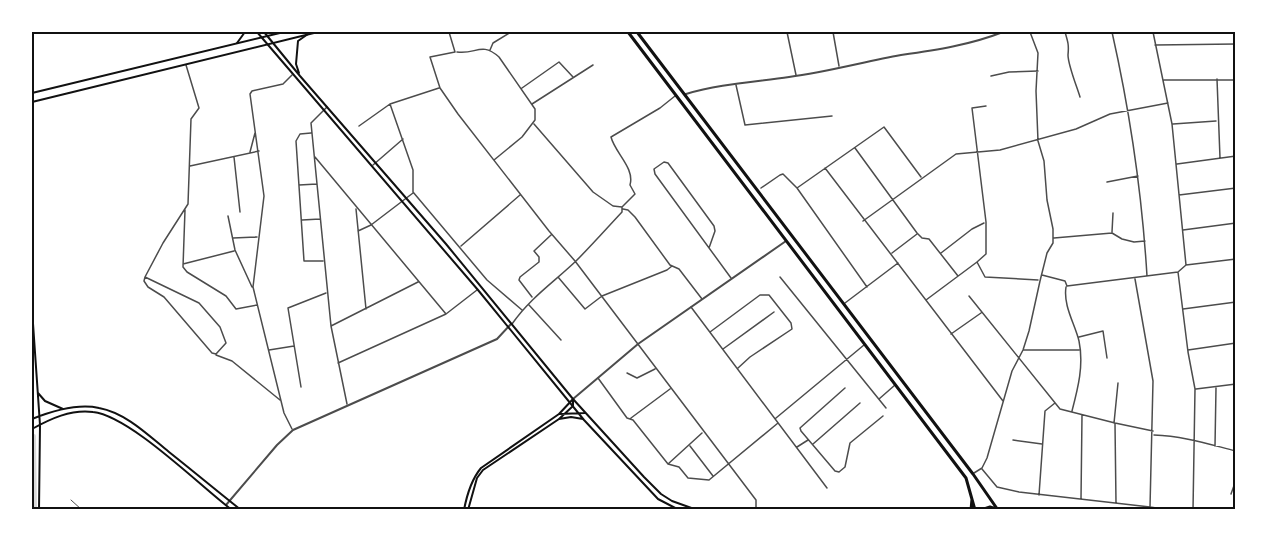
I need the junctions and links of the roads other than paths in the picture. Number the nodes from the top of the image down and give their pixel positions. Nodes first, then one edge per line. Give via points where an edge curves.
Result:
1 (245, 32) edge
2 (257, 32) edge
3 (264, 32) edge
4 (285, 32) edge
5 (318, 32) edge
6 (449, 32) edge
7 (511, 32) edge
8 (628, 32) edge
9 (639, 32) edge
10 (787, 32) edge
11 (833, 32) edge
12 (1003, 32) edge
13 (1030, 32) edge
14 (1065, 32) edge
15 (1112, 32) edge
16 (1152, 32) edge
17 (308, 34) junction
18 (268, 35) junction
19 (262, 37) junction
20 (273, 42) junction
21 (237, 43) junction
22 (268, 44) junction
23 (1236, 44) edge
24 (1155, 45) junction
25 (490, 50) junction
26 (455, 52) junction
27 (186, 64) junction
28 (592, 65) dead end
29 (839, 69) junction
30 (1038, 70) junction
31 (293, 74) junction
32 (300, 76) junction
33 (796, 76) junction
34 (992, 76) dead end
35 (573, 77) junction
36 (1216, 79) junction
37 (1163, 80) junction
38 (1236, 80) edge
39 (736, 85) junction
40 (440, 88) junction
41 (521, 89) junction
42 (32, 93) edge
43 (685, 94) junction
44 (676, 95) junction
45 (1080, 98) dead end
46 (32, 102) edge
47 (1168, 103) junction
48 (390, 104) junction
49 (532, 104) junction
50 (986, 106) dead end
51 (326, 109) junction
52 (1128, 111) junction
53 (832, 116) dead end
54 (1218, 121) junction
55 (533, 123) junction
56 (1172, 124) junction
57 (359, 126) dead end
58 (256, 130) junction
59 (312, 133) junction
60 (403, 139) junction
61 (1038, 141) junction
62 (854, 147) junction
63 (259, 151) junction
64 (976, 152) junction
65 (250, 153) junction
66 (234, 156) junction
67 (314, 156) junction
68 (1236, 156) edge
69 (1220, 158) junction
70 (493, 160) junction
71 (375, 163) junction
72 (1176, 164) junction
73 (189, 166) junction
74 (372, 166) junction
75 (825, 168) junction
76 (1138, 176) junction
77 (921, 178) junction
78 (1107, 182) dead end
79 (317, 184) junction
80 (298, 185) junction
81 (761, 188) dead end
82 (797, 188) junction
83 (1236, 189) edge
84 (413, 192) junction
85 (520, 195) junction
86 (1178, 195) junction
87 (406, 197) junction
88 (892, 200) junction
89 (402, 201) junction
90 (356, 208) junction
91 (622, 208) junction
92 (185, 209) junction
93 (240, 212) dead end
94 (1113, 213) dead end
95 (228, 216) dead end
96 (320, 219) junction
97 (301, 220) junction
98 (863, 221) junction
99 (986, 222) junction
100 (1236, 223) edge
101 (370, 225) junction
102 (1182, 230) junction
103 (358, 231) junction
104 (917, 233) junction
105 (1112, 233) junction
106 (552, 234) junction
107 (257, 237) junction
108 (232, 238) junction
109 (1053, 238) junction
110 (786, 241) junction
111 (1145, 241) junction
112 (460, 246) junction
113 (709, 248) junction
114 (235, 250) junction
115 (941, 253) junction
116 (891, 254) junction
117 (1236, 259) edge
118 (324, 261) junction
119 (575, 261) junction
120 (977, 262) junction
121 (183, 264) junction
122 (898, 264) junction
123 (1186, 265) junction
124 (672, 266) junction
125 (1178, 272) junction
126 (1041, 275) junction
127 (958, 276) junction
128 (1147, 276) junction
129 (145, 277) junction
130 (557, 277) junction
131 (780, 277) dead end
132 (732, 279) junction
133 (1135, 279) junction
134 (1040, 281) junction
135 (418, 282) junction
136 (1067, 286) junction
137 (253, 287) junction
138 (867, 287) junction
139 (478, 290) junction
140 (327, 293) junction
141 (602, 296) junction
142 (969, 296) dead end
143 (533, 299) junction
144 (702, 299) junction
145 (926, 301) junction
146 (1236, 302) edge
147 (528, 304) junction
148 (844, 304) junction
149 (257, 305) junction
150 (691, 307) junction
151 (32, 309) edge
152 (366, 309) junction
153 (522, 309) junction
154 (1182, 310) junction
155 (774, 312) dead end
156 (982, 312) junction
157 (446, 314) junction
158 (512, 324) junction
159 (331, 326) junction
160 (509, 328) junction
161 (710, 332) junction
162 (951, 334) junction
163 (1078, 338) junction
164 (561, 340) dead end
165 (1236, 342) edge
166 (638, 344) junction
167 (865, 344) junction
168 (294, 346) junction
169 (268, 350) junction
170 (723, 350) junction
171 (1023, 350) junction
172 (1188, 350) junction
173 (1080, 351) junction
174 (214, 355) junction
175 (1019, 358) junction
176 (1107, 358) dead end
177 (847, 360) junction
178 (338, 363) junction
179 (656, 368) junction
180 (737, 369) junction
181 (627, 373) dead end
182 (598, 378) junction
183 (1118, 383) dead end
184 (896, 384) junction
185 (1236, 384) edge
186 (301, 387) dead end
187 (1216, 387) junction
188 (845, 388) dead end
189 (671, 389) junction
190 (1195, 389) junction
191 (38, 393) junction
192 (573, 399) junction
193 (879, 399) junction
194 (281, 401) junction
195 (569, 401) junction
196 (1004, 401) junction
197 (860, 403) dead end
198 (1055, 403) junction
199 (348, 405) junction
200 (573, 406) junction
201 (886, 408) dead end
202 (63, 409) junction
203 (578, 412) junction
204 (1072, 412) junction
205 (566, 413) junction
206 (558, 414) junction
207 (590, 415) junction
208 (1082, 415) junction
209 (40, 416) junction
210 (883, 416) dead end
211 (775, 418) junction
212 (32, 419) edge
213 (559, 419) junction
214 (630, 419) junction
215 (584, 420) junction
216 (778, 423) junction
217 (1114, 423) junction
218 (40, 425) junction
219 (32, 429) edge
220 (293, 430) junction
221 (1153, 431) junction
222 (703, 433) junction
223 (1153, 435) junction
224 (808, 440) junction
225 (1013, 440) dead end
226 (1193, 440) junction
227 (1043, 444) junction
228 (689, 445) junction
229 (813, 445) junction
230 (1215, 446) junction
231 (797, 448) junction
232 (1236, 451) edge
233 (668, 464) junction
234 (728, 464) junction
235 (982, 468) junction
236 (973, 474) junction
237 (714, 476) junction
238 (1236, 480) edge
239 (826, 488) dead end
240 (1232, 494) dead end
241 (973, 495) junction
242 (1039, 496) junction
243 (71, 500) dead end
244 (1081, 500) junction
245 (230, 501) junction
246 (1116, 504) junction
247 (226, 506) junction
248 (1150, 507) junction
249 (39, 510) edge
250 (82, 510) edge
251 (232, 510) edge
252 (241, 510) edge
253 (466, 510) edge
254 (679, 510) edge
255 (697, 510) edge
256 (756, 510) edge
257 (971, 510) edge
258 (975, 510) edge
259 (981, 510) edge
260 (997, 510) edge
261 (1169, 510) edge
262 (1193, 510) edge

1 - 21 main road
2 - 19 main road
3 - 18 main road
4 - 18 main road
5 - 17 main road
6 - 26 street
7 - 25 street via 493,43
8 - 44 highway
9 - 43 highway
10 - 33 street
11 - 29 street
12 - 29 street via 934,51
13 - 30 street via 1038,53
14 - 45 street
15 - 52 street
16 - 24 street
17 - 20 main road
17 - 32 main road via 298,41 296,64
18 - 19 main road
18 - 20 main road
19 - 21 main road
19 - 22 main road
20 - 22 main road
20 - 32 main road
21 - 42 main road
22 - 27 main road
22 - 31 main road
23 - 24 street
24 - 37 street
25 - 26 street
25 - 41 street
26 - 40 street via 430,57
27 - 46 main road
27 - 73 street via 199,108 191,119
28 - 35 street
29 - 33 street
30 - 34 street
30 - 61 street
31 - 51 main road
31 - 58 street via 283,84 250,92
32 - 51 main road
33 - 39 street
35 - 41 street via 559,62
35 - 49 street
36 - 37 street
36 - 38 street
36 - 54 street
37 - 47 street
39 - 43 street
39 - 53 street via 745,125
40 - 48 street
40 - 70 street
41 - 49 street
43 - 148 highway
44 - 91 street via 611,137 628,168 635,194
44 - 110 highway
47 - 52 street
47 - 56 street
48 - 57 street
48 - 60 street
49 - 55 street via 537,114
50 - 64 street via 972,108
51 - 59 street via 311,123
51 - 71 main road
51 - 74 main road
52 - 61 street
52 - 76 street
54 - 56 street
54 - 69 street
55 - 70 street
55 - 91 street via 593,192
56 - 72 street
58 - 63 street
58 - 65 street
59 - 67 street
59 - 80 street via 296,138
60 - 71 street
60 - 84 street via 413,170
61 - 64 street
61 - 109 street
62 - 75 street
62 - 77 street via 884,127
62 - 88 street
63 - 65 street
63 - 107 street via 264,196
64 - 77 street via 956,154
64 - 99 street
65 - 66 street
66 - 73 street
66 - 93 street
67 - 79 street
67 - 90 street
68 - 69 street
69 - 72 street
70 - 85 street
71 - 74 street
71 - 87 main road
72 - 86 street
73 - 92 street
74 - 89 main road
75 - 82 street
75 - 98 street
76 - 78 street
76 - 111 street
77 - 88 street
79 - 80 street
79 - 96 street
80 - 97 street
81 - 82 street via 783,174
82 - 138 street
83 - 86 street
84 - 87 street
84 - 112 street
85 - 106 street
85 - 112 street
86 - 102 street
87 - 89 street
87 - 158 main road
88 - 98 street
88 - 104 street
89 - 101 street
89 - 139 main road
90 - 101 street
90 - 103 street
91 - 119 street
91 - 124 street via 635,217
92 - 121 street
92 - 129 street
94 - 105 street
95 - 108 street
96 - 97 street
96 - 118 street
97 - 118 street via 304,261
98 - 116 street
99 - 115 street
99 - 120 street via 986,254
100 - 102 street
101 - 103 street
101 - 135 street
102 - 123 street
103 - 152 street
104 - 115 street via 929,239
104 - 116 street
105 - 109 street
105 - 111 street via 1134,242
106 - 119 street
106 - 143 street via 534,251 539,261 519,280
107 - 108 street
107 - 137 street
108 - 114 street
109 - 126 street
110 - 132 street
110 - 167 highway
111 - 128 street
112 - 153 street via 487,280
113 - 113 street via 653,171 664,162 714,226
113 - 132 street
114 - 121 street
114 - 137 street
115 - 127 street
116 - 122 street
117 - 123 street
118 - 140 street
119 - 130 street
119 - 141 street
120 - 127 street
120 - 134 street via 985,277
121 - 149 street via 187,272 226,296 236,309
122 - 138 street
122 - 145 street
123 - 125 street
124 - 141 street
124 - 144 street via 679,269
125 - 128 street
125 - 154 street
126 - 134 street
126 - 136 street via 1065,280
127 - 145 street
128 - 133 street
129 - 174 street via 148,287 164,297
129 - 174 street via 199,303 220,327 226,343
130 - 141 street via 585,309
130 - 143 street
131 - 177 street
132 - 144 street
133 - 136 street
133 - 221 street via 1154,381
134 - 171 street
135 - 152 street
135 - 157 street
136 - 163 street via 1067,305
137 - 149 street
138 - 148 street
139 - 157 street
139 - 160 main road
140 - 159 street
140 - 168 street via 288,308
141 - 166 street
142 - 156 street
143 - 147 street
144 - 150 street
145 - 162 street
146 - 154 street
147 - 153 street
147 - 164 street
148 - 236 highway
149 - 169 street
150 - 161 street
150 - 166 street
151 - 191 main road
152 - 159 street
153 - 158 street
154 - 172 street
155 - 170 street
156 - 162 street
156 - 175 street
157 - 178 street
158 - 160 street
158 - 192 main road
159 - 178 street
160 - 195 main road
160 - 199 street via 497,339
161 - 170 street
161 - 180 street via 764,294 791,323 792,329
162 - 196 street
163 - 173 street
163 - 176 street via 1103,331
165 - 172 street
166 - 179 street
166 - 182 street
167 - 177 street
167 - 184 highway
168 - 169 street
168 - 186 street
169 - 194 street
170 - 180 street
171 - 173 street
171 - 175 street
172 - 190 street
173 - 204 street via 1081,367
174 - 194 street via 232,362
175 - 196 street
175 - 198 street
177 - 193 street
177 - 211 street
178 - 199 street
179 - 181 street via 637,378
179 - 189 street
180 - 211 street
182 - 192 street
182 - 214 street
183 - 217 street
184 - 193 street
184 - 241 highway via 966,478
185 - 187 street
187 - 190 street
187 - 230 street
188 - 224 street via 802,426
189 - 214 street
189 - 222 street
190 - 226 street
191 - 202 main road
191 - 209 main road
192 - 195 main road
192 - 200 main road
192 - 207 main road
193 - 201 street
194 - 220 street
195 - 200 main road
195 - 206 main road
196 - 235 street
197 - 229 street
198 - 204 street
198 - 227 street via 1045,411
199 - 220 street
200 - 203 main road
200 - 205 main road
202 - 209 main road
202 - 245 main road via 88,406 119,415
203 - 205 main road
203 - 207 main road
203 - 215 main road
204 - 208 street
205 - 206 main road
205 - 213 main road
206 - 253 main road via 481,468 468,491
207 - 255 main road via 661,494
208 - 217 street
208 - 244 street
209 - 212 main road
209 - 218 main road
210 - 229 street via 849,444 845,467 839,472
211 - 216 street
213 - 215 main road
213 - 253 main road via 483,470
214 - 233 street
215 - 254 main road via 658,499
216 - 231 street
216 - 234 street
217 - 221 street
217 - 246 street
218 - 219 main road
218 - 247 main road via 81,412 112,418 141,436
218 - 249 main road
220 - 245 street
221 - 223 street
222 - 228 street
222 - 234 street
223 - 226 street
223 - 248 street
224 - 229 street
224 - 231 street
225 - 227 street
226 - 230 street
226 - 262 street
227 - 242 street
228 - 233 street
228 - 237 street
230 - 232 street
231 - 239 street
233 - 237 street via 679,467 688,477 709,480
234 - 237 street
234 - 256 street via 756,500
235 - 236 street
235 - 242 street via 997,487
236 - 260 highway
238 - 240 street
241 - 257 highway
241 - 258 highway
242 - 244 street
243 - 250 lane
244 - 246 street
245 - 247 street
245 - 252 main road
246 - 248 street
247 - 251 main road
248 - 261 street
259 - 260 highway

